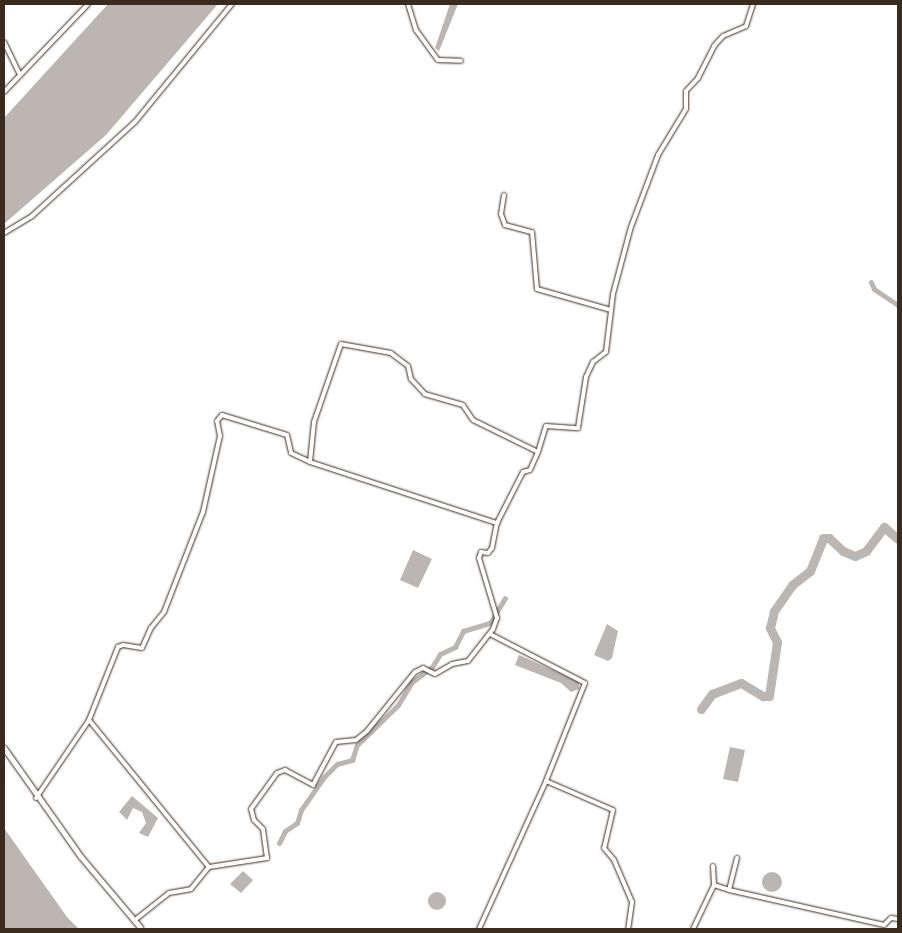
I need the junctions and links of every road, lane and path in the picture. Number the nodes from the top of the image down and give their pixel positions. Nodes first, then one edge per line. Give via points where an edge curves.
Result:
1 (88, 4) edge
2 (232, 4) edge
3 (408, 4) edge
4 (753, 4) edge
5 (4, 42) edge
6 (461, 61) dead end
7 (19, 73) junction
8 (4, 92) edge
9 (504, 195) dead end
10 (4, 234) edge
11 (611, 310) junction
12 (538, 452) junction
13 (310, 462) junction
14 (497, 523) junction
15 (490, 634) junction
16 (89, 720) junction
17 (4, 748) edge
18 (546, 781) junction
19 (36, 798) junction
20 (737, 858) dead end
21 (713, 866) dead end
22 (209, 867) junction
23 (714, 885) junction
24 (729, 890) junction
25 (135, 920) junction
26 (898, 920) edge
27 (141, 928) edge
28 (479, 929) edge
29 (628, 929) edge
30 (693, 929) edge

1 - 7 street via 35,62
2 - 10 street via 135,122 32,216
3 - 6 street via 416,30 438,60
4 - 11 street via 746,26 723,36 714,46 698,78 686,91 686,109 658,154 631,227
5 - 7 street
7 - 8 street
9 - 11 street via 501,214 505,225 532,232 537,289
11 - 12 street via 606,352 593,362 586,377 578,428 546,426
12 - 13 street via 473,420 463,405 425,394 411,380 408,366 391,353 341,344 314,422
12 - 14 street via 530,470 523,472
13 - 14 street
13 - 16 street via 291,453 287,435 222,415 217,421 220,436 203,512 164,612 151,628 142,648 118,647
14 - 15 street via 492,548 488,553 481,552 479,558 497,618
15 - 18 street via 585,683
15 - 22 street via 468,661 432,674 422,668 415,672 356,740 336,742 313,785 285,770 278,773 251,809 254,820 263,829 267,858
16 - 19 street
16 - 22 street
17 - 19 street
18 - 28 street
18 - 29 street via 613,810 604,848 614,860 632,902
19 - 25 street
20 - 24 street
21 - 23 street
22 - 25 street via 191,889 169,893
23 - 24 street
23 - 30 street
24 - 26 street via 884,925 891,918
25 - 27 street

